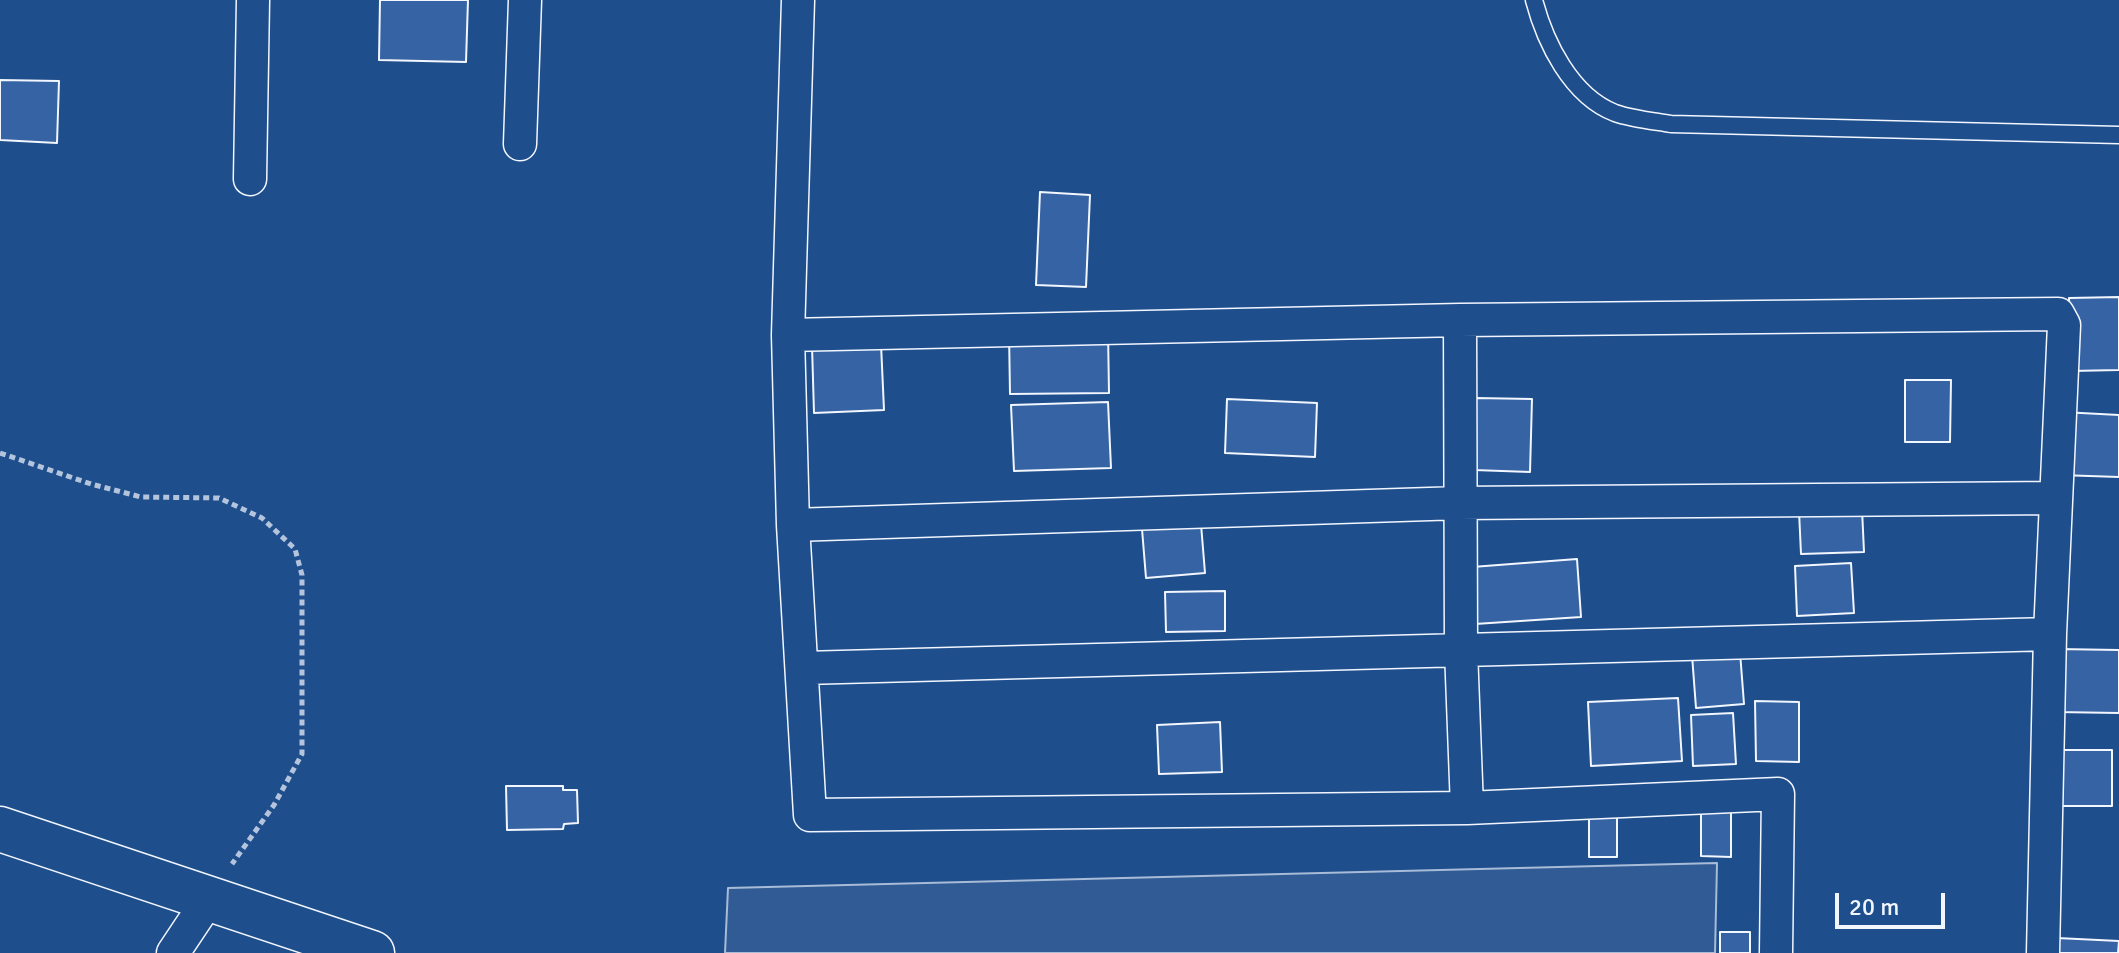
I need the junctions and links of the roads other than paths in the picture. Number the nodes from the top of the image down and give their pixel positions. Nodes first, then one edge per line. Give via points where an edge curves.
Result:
1 (253, 0) edge
2 (525, 0) edge
3 (798, 0) edge
4 (1534, 0) edge
5 (2119, 135) edge
6 (520, 144) dead end
7 (250, 179) dead end
8 (1460, 320) junction
9 (788, 335) junction
10 (2056, 498) junction
11 (1460, 503) junction
12 (793, 525) junction
13 (2050, 634) junction
14 (1461, 650) junction
15 (804, 668) junction
16 (1467, 808) junction
17 (0, 829) edge
18 (209, 899) junction
19 (173, 953) edge
20 (372, 953) edge
21 (1776, 953) edge
22 (2043, 953) edge

1 - 7 street
2 - 6 street
3 - 9 street
4 - 5 lane via 1543,34 1577,86 1614,113 1671,124
8 - 9 street
8 - 10 street via 2058,314 2064,325
8 - 11 street
9 - 12 street
10 - 11 street
10 - 13 street
11 - 12 street
11 - 14 street
12 - 15 street
13 - 14 street
13 - 22 street
14 - 15 street
14 - 16 street
15 - 16 street via 810,815
16 - 21 street via 1778,794
17 - 18 main road
18 - 19 street
18 - 20 main road

